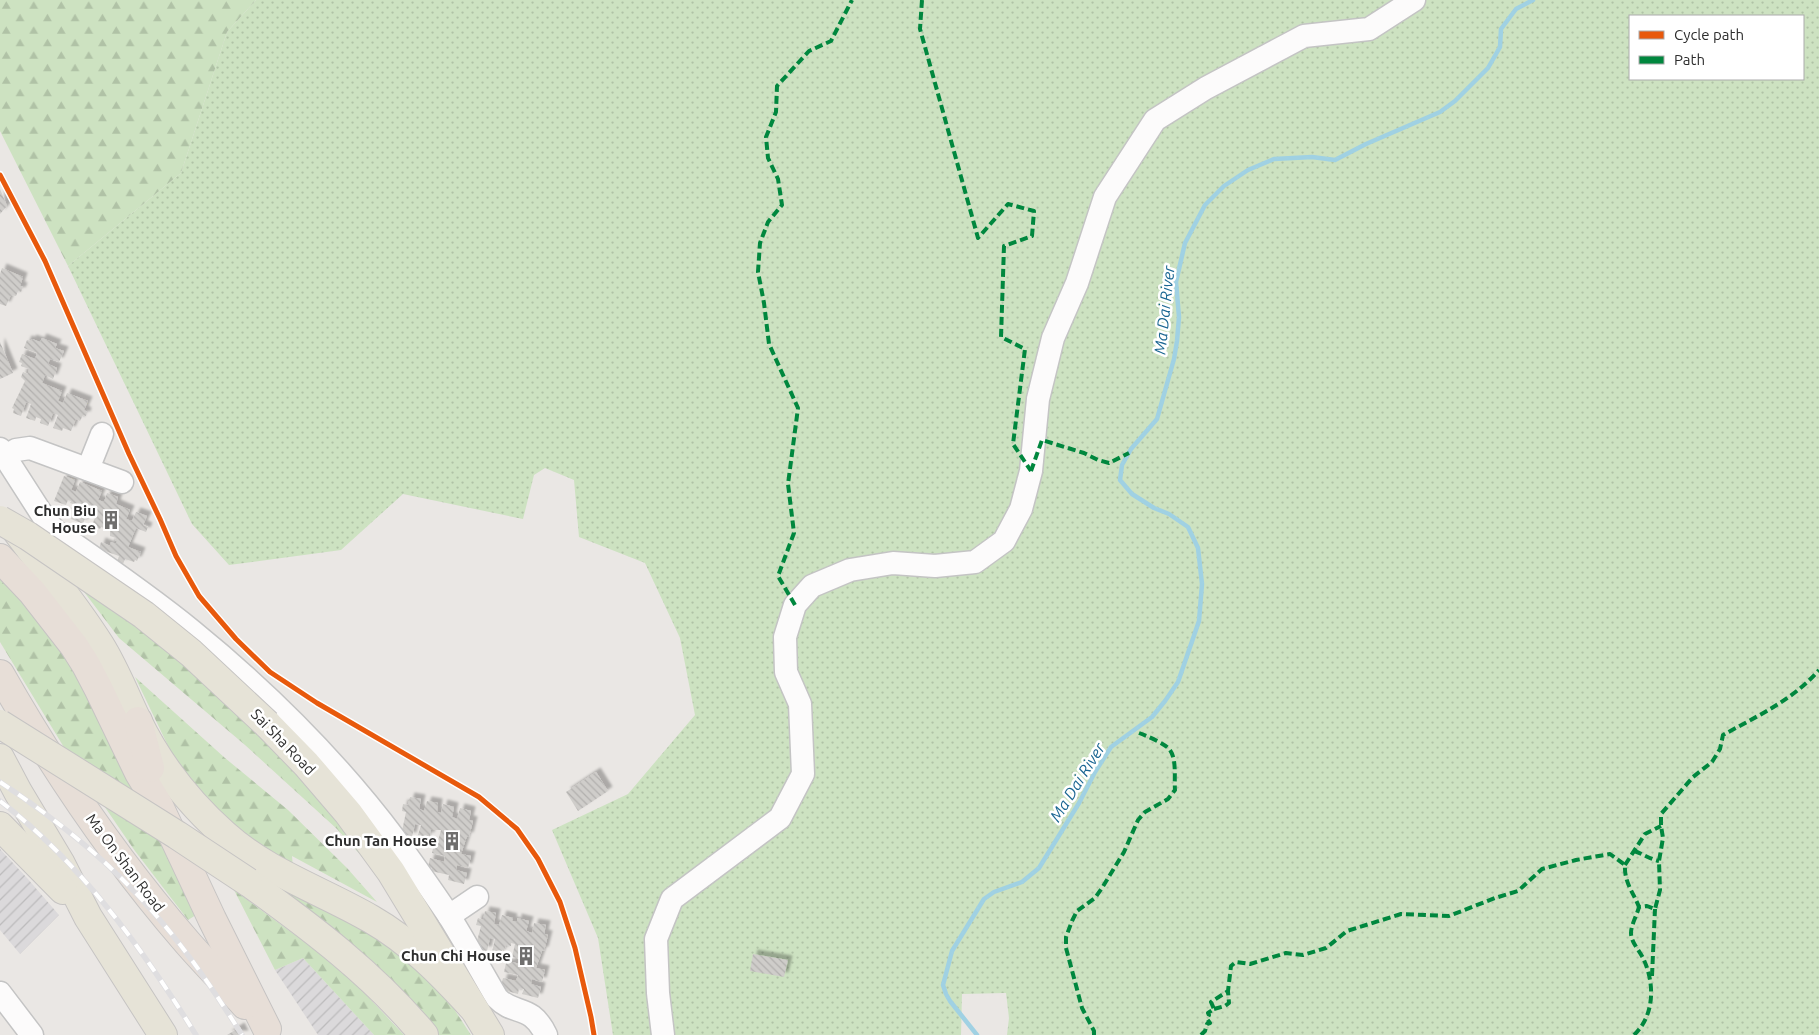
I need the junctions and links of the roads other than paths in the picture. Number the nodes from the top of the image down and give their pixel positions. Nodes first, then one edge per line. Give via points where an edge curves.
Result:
1 (1414, 0) edge
2 (102, 434) dead end
3 (2, 453) edge
4 (88, 469) junction
5 (122, 482) dead end
6 (0, 508) edge
7 (0, 520) edge
8 (0, 558) edge
9 (0, 674) edge
10 (138, 722) junction
11 (0, 724) edge
12 (0, 758) edge
13 (159, 806) junction
14 (0, 826) edge
15 (477, 897) dead end
16 (449, 916) junction
17 (88, 917) junction
18 (0, 993) edge
19 (473, 1008) junction
20 (269, 1032) edge
21 (32, 1035) edge
22 (163, 1035) edge
23 (424, 1035) edge
24 (490, 1035) edge
25 (546, 1035) edge
26 (663, 1035) edge

1 - 26 street via 1369,29 1304,36 1206,88 1155,120 1105,197 1077,283 1053,338 1038,399 1031,471 1021,509 1004,541 975,562 935,566 893,563 850,570 812,586 795,605 785,637 786,672 800,704 802,774 780,818 672,899 656,938
2 - 4 street
3 - 4 street via 30,448
3 - 16 street via 55,531 192,631 299,729 393,838
4 - 5 street
6 - 10 main road via 100,644
7 - 19 main road, Sai Sha Road, bridge via 159,626 204,664 306,764 348,813 406,894
8 - 13 highway via 52,617 86,664 138,773
9 - 20 highway, Ma On Shan Road via 85,812 120,859 187,942
10 - 13 highway
10 - 19 main road via 164,766 191,802 225,836 270,868 364,915 413,947
11 - 23 main road, bridge via 177,835 316,931 388,994
12 - 17 main road
13 - 20 highway
14 - 17 main road
15 - 16 street
16 - 25 street via 497,998 534,1017
17 - 22 main road
18 - 21 street
19 - 24 main road, Sai Sha Road

